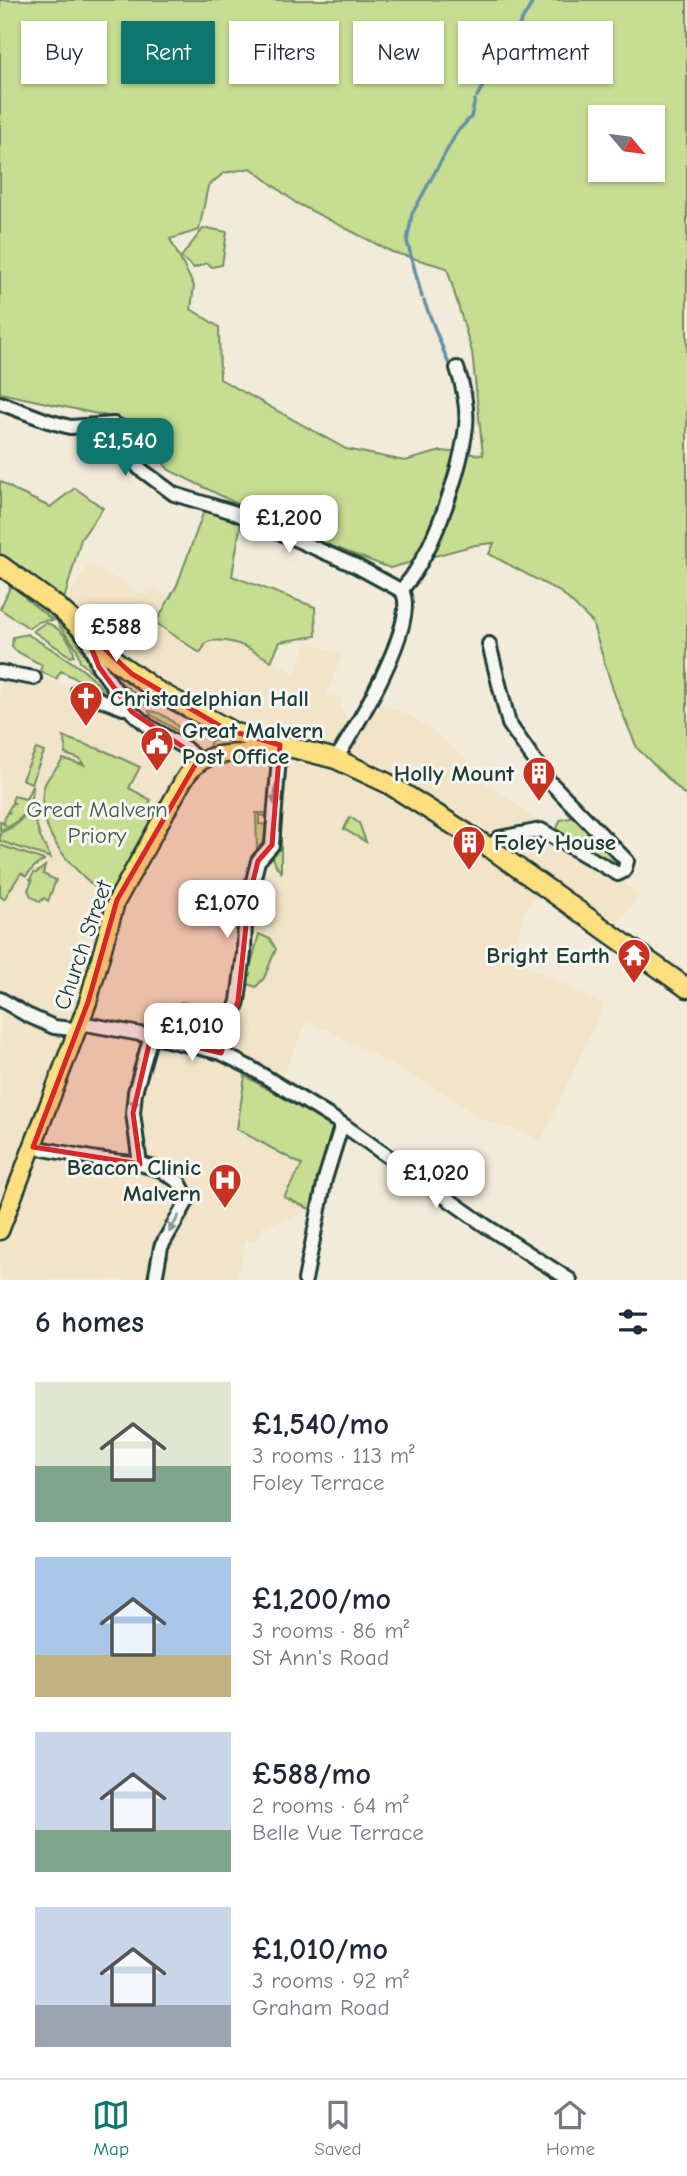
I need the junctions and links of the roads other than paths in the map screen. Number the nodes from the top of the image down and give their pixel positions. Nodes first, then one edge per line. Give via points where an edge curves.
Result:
1 (457, 368) dead end
2 (0, 403) edge
3 (0, 565) edge
4 (403, 587) junction
5 (84, 630) junction
6 (489, 644) dead end
7 (0, 672) edge
8 (34, 678) dead end
9 (78, 691) dead end
10 (129, 708) junction
11 (280, 745) junction
12 (336, 759) junction
13 (199, 761) junction
14 (490, 848) junction
15 (687, 988) edge
16 (0, 999) edge
17 (80, 1024) junction
18 (151, 1036) junction
19 (221, 1053) junction
20 (342, 1124) junction
21 (33, 1147) junction
22 (140, 1164) junction
23 (4, 1211) edge
24 (0, 1231) edge
25 (155, 1280) edge
26 (305, 1280) edge
27 (570, 1280) edge

1 - 4 street via 467,424 451,494
2 - 4 street via 70,427 114,424 122,429 139,468 174,495 233,512
3 - 5 highway
4 - 12 street via 405,605 397,638 366,710
5 - 10 street via 93,657
5 - 11 highway via 125,668 164,695 235,733
6 - 14 street via 509,724 549,781 627,861 618,874 541,830 499,838
7 - 8 street
9 - 10 street
10 - 13 street
11 - 12 highway
11 - 13 main road
11 -> 19 street via 272,845 258,862 249,897 238,1001
12 - 14 highway via 387,783
13 - 17 main road, Church Street via 183,781 117,900
14 - 15 highway
16 - 17 street via 54,1027 72,1029
17 - 18 street
17 - 21 main road, Church Street
18 - 19 street
18 -> 22 street via 133,1113
19 - 20 street
20 - 26 street
20 - 27 street
21 - 22 street
21 - 23 main road, Church Street
22 -> 25 street via 172,1176 187,1197 159,1254
23 - 24 main road, Church Street

